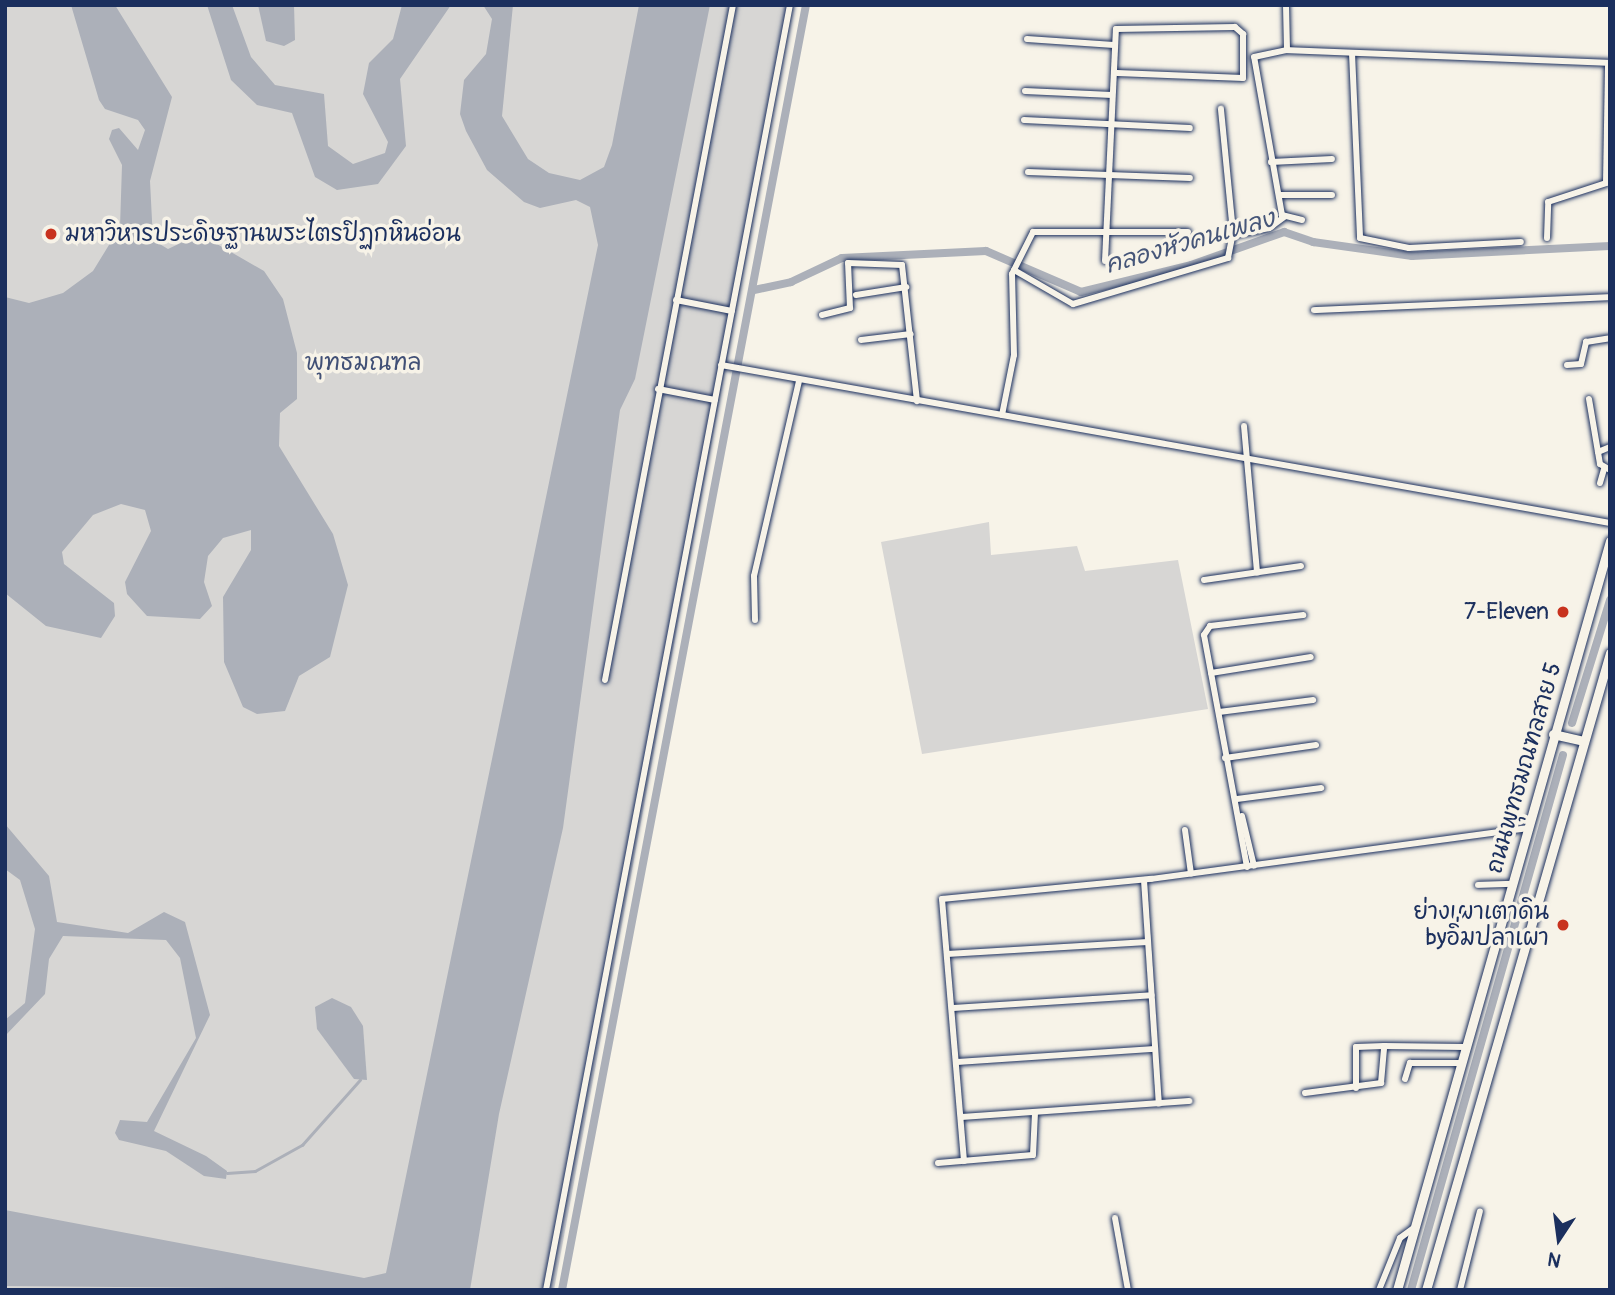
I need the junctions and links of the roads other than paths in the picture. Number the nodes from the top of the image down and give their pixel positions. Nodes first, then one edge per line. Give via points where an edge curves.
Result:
1 (733, 5) edge
2 (790, 5) edge
3 (1286, 5) edge
4 (1027, 38) dead end
5 (1114, 45) junction
6 (1287, 50) junction
7 (1352, 53) junction
8 (1609, 63) edge
9 (1117, 73) junction
10 (1025, 91) dead end
11 (1112, 95) junction
12 (1220, 109) dead end
13 (1024, 120) dead end
14 (1111, 124) junction
15 (1190, 128) dead end
16 (1332, 159) dead end
17 (1271, 162) junction
18 (1028, 172) dead end
19 (1110, 176) junction
20 (1190, 178) dead end
21 (1280, 195) junction
22 (1332, 195) dead end
23 (1284, 217) junction
24 (1302, 220) dead end
25 (1107, 230) junction
26 (1188, 232) dead end
27 (1233, 235) junction
28 (1547, 238) dead end
29 (1521, 242) dead end
30 (1105, 261) dead end
31 (1015, 268) junction
32 (906, 288) junction
33 (856, 295) dead end
34 (1610, 297) edge
35 (676, 300) junction
36 (1314, 310) dead end
37 (732, 311) junction
38 (822, 315) dead end
39 (911, 334) junction
40 (1610, 338) edge
41 (861, 340) dead end
42 (722, 365) junction
43 (1567, 365) dead end
44 (799, 381) junction
45 (658, 389) junction
46 (1590, 399) dead end
47 (715, 400) junction
48 (917, 401) junction
49 (1002, 415) junction
50 (1244, 426) dead end
51 (1610, 447) edge
52 (1598, 452) junction
53 (1248, 458) junction
54 (1607, 469) edge
55 (1600, 484) dead end
56 (1610, 523) edge
57 (1610, 541) edge
58 (1301, 566) dead end
59 (1257, 572) junction
60 (1204, 580) dead end
61 (1303, 615) dead end
62 (755, 620) dead end
63 (1610, 653) edge
64 (1311, 657) dead end
65 (1211, 673) junction
66 (604, 680) dead end
67 (1313, 700) dead end
68 (1219, 712) junction
69 (1553, 734) junction
70 (1583, 741) junction
71 (1316, 745) dead end
72 (1225, 758) junction
73 (1321, 788) dead end
74 (1237, 799) junction
75 (1526, 828) junction
76 (1185, 830) dead end
77 (1251, 867) junction
78 (1191, 874) junction
79 (1144, 880) junction
80 (1510, 884) junction
81 (1478, 885) dead end
82 (1149, 942) junction
83 (947, 954) junction
84 (1152, 995) junction
85 (953, 1008) junction
86 (1384, 1046) junction
87 (1465, 1047) junction
88 (1155, 1049) junction
89 (957, 1062) junction
90 (1461, 1063) junction
91 (1405, 1079) dead end
92 (1356, 1088) junction
93 (1306, 1093) dead end
94 (1189, 1101) dead end
95 (1159, 1103) junction
96 (1035, 1112) junction
97 (961, 1117) junction
98 (964, 1161) junction
99 (938, 1163) dead end
100 (1480, 1211) dead end
101 (1115, 1219) dead end
102 (1414, 1228) junction
103 (546, 1290) edge
104 (1128, 1290) edge
105 (1379, 1290) edge
106 (1397, 1290) edge
107 (1426, 1290) edge
108 (1460, 1290) edge

1 - 35 street
2 - 37 street
3 - 6 street
4 - 5 street
5 - 9 street
5 - 9 street via 1116,29 1124,28 1235,27 1243,34 1243,78
6 - 7 street
6 - 17 street via 1253,61
7 - 8 street
7 - 29 street via 1360,238 1414,248
8 - 28 street via 1606,183 1548,202
9 - 11 street
10 - 11 street
11 - 14 street
12 - 27 street
13 - 14 street
14 - 15 street
14 - 19 street
16 - 17 street
17 - 21 street
18 - 19 street
19 - 20 street
19 - 25 street
21 - 22 street
21 - 23 street
23 - 24 street
23 - 27 street via 1269,228
25 - 26 street
25 - 30 street
25 - 31 street via 1037,229
27 - 31 street via 1228,258 1073,304
31 - 49 street via 1014,355
32 - 33 street
32 - 38 street via 898,263 848,263 850,307
32 - 39 street
34 - 36 street
35 - 37 street
35 - 45 street
37 - 42 street
39 - 41 street
39 - 48 street
40 - 43 street via 1586,342 1581,364
42 - 44 street
42 - 47 street
44 - 48 street
44 - 62 street via 754,576
45 - 47 street
45 - 66 street
46 - 52 street
47 - 103 street
48 - 49 street
49 - 53 street
50 - 53 street
51 - 52 street
52 - 54 street
53 - 56 street
53 - 59 street
54 - 55 street
57 - 69 main road, ถนนพุทธมณฑลสาย 5
58 - 59 street
59 - 60 street
61 - 65 street via 1210,626 1203,640
63 - 70 main road
64 - 65 street
65 - 68 street
67 - 68 street
68 - 72 street
69 - 70 main road
69 - 75 main road, ถนนพุทธมณฑลสาย 5
70 - 107 main road
71 - 72 street
72 - 74 street
73 - 74 street
74 - 77 street
75 - 77 street
75 - 80 main road, ถนนพุทธมณฑลสาย 5
76 - 78 street
77 - 78 street
78 - 79 street
79 - 82 street
79 - 83 street via 942,899
80 - 81 street
80 - 87 main road, ถนนพุทธมณฑลสาย 5
82 - 83 street
82 - 84 street
83 - 85 street
84 - 85 street
84 - 88 street
85 - 89 street
86 - 87 street
86 - 92 street via 1381,1083
86 - 92 street via 1356,1047
87 - 90 main road, ถนนพุทธมณฑลสาย 5
88 - 89 street
88 - 95 street
89 - 97 street
90 - 91 street via 1410,1063
90 - 102 main road, ถนนพุทธมณฑลสาย 5
92 - 93 street
94 - 95 street
95 - 96 street
96 - 97 street
96 - 98 street via 1033,1155
97 - 98 street
98 - 99 street
100 - 108 street
101 - 104 street
102 - 105 street via 1400,1238
102 - 106 main road, ถนนพุทธมณฑลสาย 5

